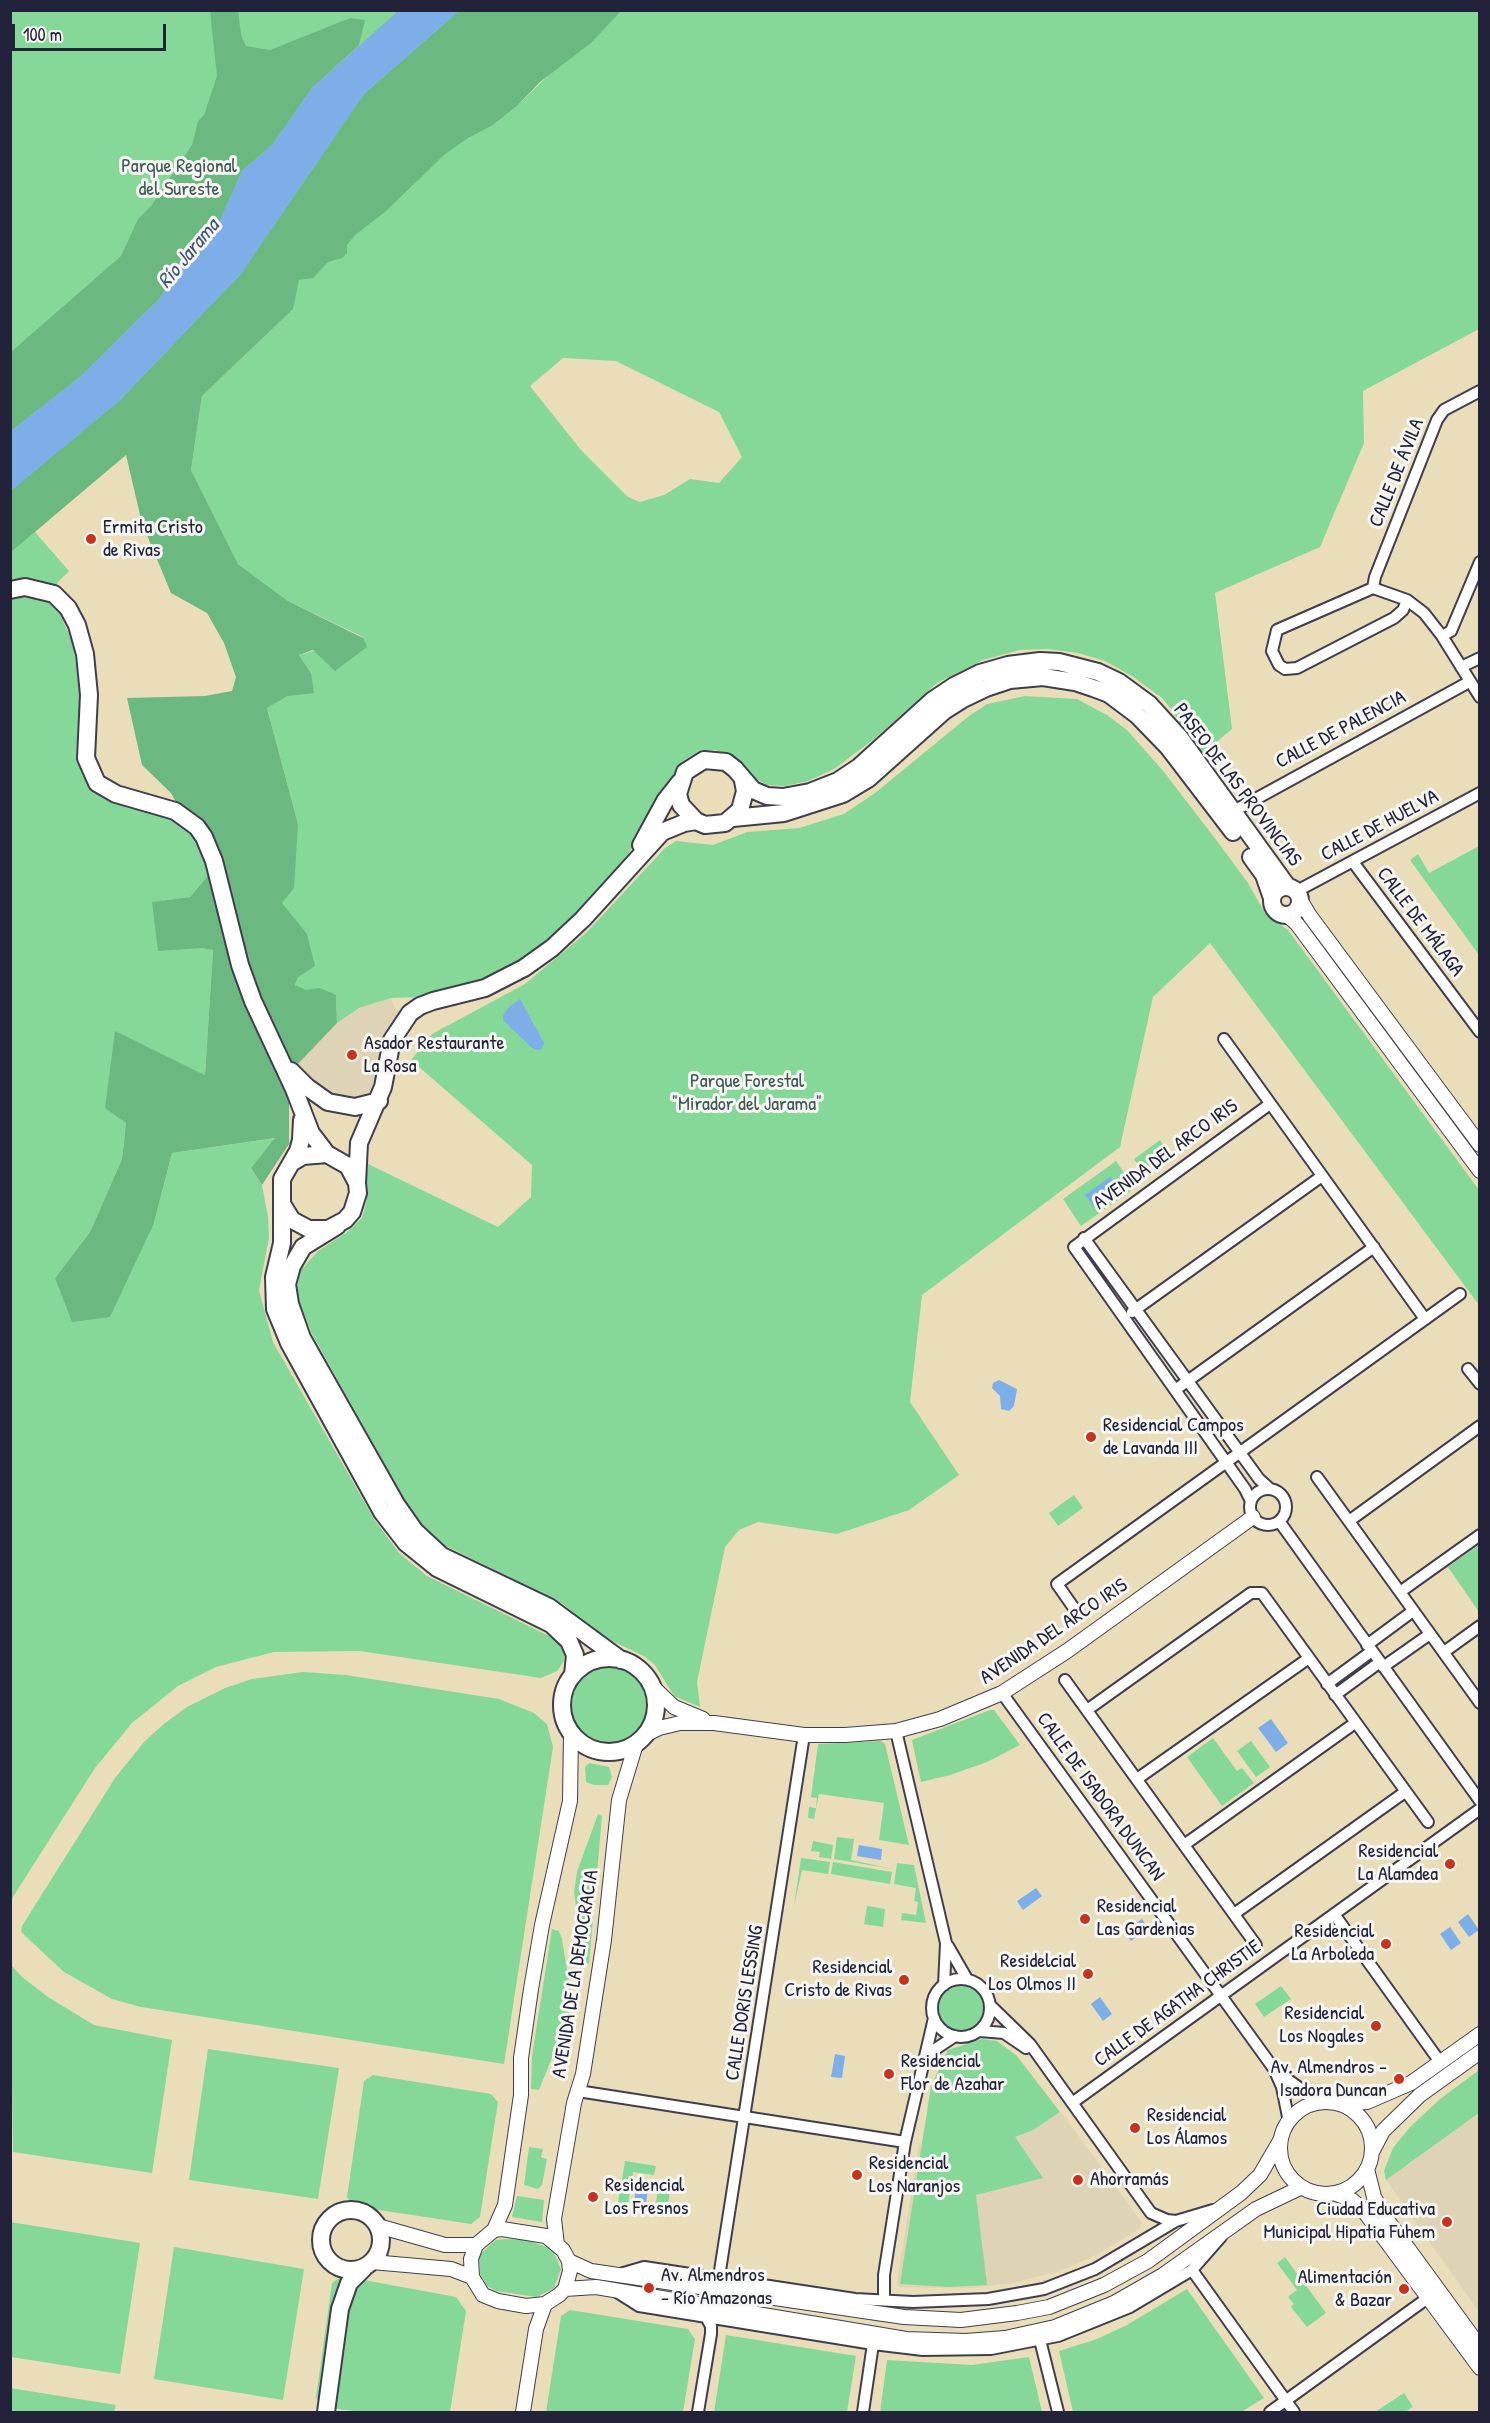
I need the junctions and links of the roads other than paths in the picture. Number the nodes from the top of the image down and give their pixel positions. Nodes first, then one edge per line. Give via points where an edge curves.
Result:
1 (1479, 391) edge
2 (1479, 562) edge
3 (1373, 588) junction
4 (10, 590) edge
5 (1407, 600) junction
6 (1442, 636) junction
7 (1479, 658) edge
8 (1461, 668) junction
9 (1468, 682) junction
10 (1479, 697) edge
11 (743, 781) junction
12 (680, 783) junction
13 (1479, 793) edge
14 (1232, 812) junction
15 (733, 818) junction
16 (696, 821) junction
17 (1353, 862) junction
18 (625, 873) junction
19 (1295, 893) junction
20 (1272, 898) junction
21 (1287, 915) junction
22 (1479, 1032) edge
23 (1224, 1039) dead end
24 (277, 1053) junction
25 (379, 1101) junction
26 (300, 1104) junction
27 (1270, 1104) junction
28 (366, 1124) junction
29 (1479, 1145) edge
30 (330, 1154) junction
31 (293, 1162) junction
32 (1479, 1171) edge
33 (1322, 1176) junction
34 (357, 1183) junction
35 (282, 1204) junction
36 (337, 1226) junction
37 (1084, 1238) junction
38 (1374, 1247) junction
39 (286, 1260) junction
40 (1460, 1294) dead end
41 (1136, 1309) junction
42 (1124, 1318) junction
43 (1425, 1319) junction
44 (1468, 1369) dead end
45 (1188, 1381) junction
46 (1479, 1384) edge
47 (1175, 1390) junction
48 (1479, 1426) edge
49 (1240, 1452) junction
50 (1226, 1462) junction
51 (1317, 1477) dead end
52 (1270, 1489) junction
53 (1251, 1500) junction
54 (1253, 1517) junction
55 (1279, 1521) junction
56 (1349, 1521) junction
57 (1479, 1535) edge
58 (1400, 1592) junction
59 (1076, 1611) dead end
60 (1413, 1611) junction
61 (1479, 1626) edge
62 (1430, 1634) junction
63 (1370, 1648) junction
64 (1443, 1652) junction
65 (1309, 1658) junction
66 (621, 1660) junction
67 (1382, 1665) junction
68 (573, 1675) junction
69 (1065, 1680) dead end
70 (1327, 1684) junction
71 (651, 1685) junction
72 (1002, 1693) junction
73 (1335, 1695) junction
74 (1479, 1703) edge
75 (1087, 1710) junction
76 (714, 1723) junction
77 (1355, 1723) junction
78 (896, 1731) junction
79 (571, 1733) junction
80 (804, 1735) junction
81 (641, 1740) junction
82 (1137, 1779) junction
83 (1405, 1792) junction
84 (1479, 1801) edge
85 (1479, 1809) edge
86 (1428, 1822) dead end
87 (1184, 1845) junction
88 (1234, 1914) junction
89 (1334, 1914) junction
90 (946, 1943) junction
91 (1256, 1945) dead end
92 (967, 1979) junction
93 (944, 1985) junction
94 (1221, 1995) junction
95 (990, 2006) junction
96 (934, 2018) junction
97 (980, 2031) junction
98 (1479, 2034) edge
99 (955, 2036) junction
100 (1479, 2052) edge
101 (1035, 2054) junction
102 (1440, 2062) junction
103 (922, 2064) junction
104 (1274, 2069) junction
105 (578, 2091) junction
106 (1072, 2103) junction
107 (1333, 2103) junction
108 (745, 2116) junction
109 (1288, 2122) junction
110 (1281, 2139) junction
111 (905, 2142) junction
112 (1372, 2152) junction
113 (1368, 2169) junction
114 (1302, 2187) junction
115 (1336, 2194) junction
116 (1225, 2206) junction
117 (1151, 2213) junction
118 (1176, 2221) junction
119 (378, 2226) junction
120 (494, 2230) junction
121 (1226, 2231) junction
122 (1150, 2236) junction
123 (476, 2244) junction
124 (557, 2245) junction
125 (327, 2259) junction
126 (569, 2261) junction
127 (368, 2265) junction
128 (1192, 2270) junction
129 (620, 2274) junction
130 (472, 2277) junction
131 (719, 2277) junction
132 (565, 2289) junction
133 (616, 2292) junction
134 (827, 2295) junction
135 (1429, 2297) junction
136 (884, 2300) junction
137 (810, 2302) junction
138 (545, 2304) junction
139 (340, 2309) junction
140 (706, 2317) junction
141 (799, 2323) junction
142 (814, 2335) junction
143 (936, 2340) junction
144 (984, 2340) junction
145 (1040, 2340) junction
146 (873, 2344) junction
147 (1479, 2346) edge
148 (999, 2348) junction
149 (923, 2350) junction
150 (1479, 2368) edge
151 (1286, 2401) junction
152 (326, 2412) edge
153 (523, 2412) edge
154 (698, 2412) edge
155 (863, 2412) edge
156 (1058, 2412) edge
157 (1270, 2412) edge
158 (1294, 2412) edge

1 - 3 street, CALLE DE ÁVILA via 1444,410 1437,420
2 - 6 street via 1450,631
3 - 5 street
3 - 5 street via 1277,630 1272,651 1279,665 1297,668 1394,618
4 - 24 main road via 36,588 54,594 77,625 90,695 86,759 97,783 116,794 175,811 204,837 218,874 240,965
5 - 6 street via 1424,613
6 - 8 street
7 - 8 street
8 - 9 street
9 - 10 street
9 - 14 street, CALLE DE PALENCIA
11 - 12 main road via 735,769 715,759 693,765
11 - 14 main road, PASEO DE LAS PROVINCIAS via 767,796 810,792 859,767 954,686 1008,665 1059,662 1098,672 1149,704 1180,738
11 - 15 main road via 744,801
12 - 16 main road via 681,805
12 - 18 main road via 665,801
13 - 17 street, CALLE DE HUELVA
14 - 19 main road, PASEO DE LAS PROVINCIAS
15 - 16 main road via 715,825
15 - 20 main road, PASEO DE LAS PROVINCIAS via 784,813 843,794 868,779 944,711 986,688 1028,678 1075,682 1124,704 1168,747 1264,875
16 - 18 main road via 662,832
17 - 19 street, CALLE DE HUELVA
17 - 22 street, CALLE DE MÁLAGA
18 - 25 main road via 583,919 524,968 485,988 433,1001 410,1013 392,1040
19 - 20 main road via 1277,890
19 - 21 main road via 1297,911
19 - 29 street, PASEO DE LAS PROVINCIAS
20 - 21 main road via 1274,909
21 - 32 street
23 - 27 street, AVENIDA DEL ARCO IRIS
24 - 25 main road via 307,1087 328,1102 355,1107
24 - 26 main road
25 - 28 main road
26 - 30 main road via 311,1133
26 - 31 main road via 302,1140
27 - 33 street, AVENIDA DEL ARCO IRIS
27 - 37 street, AVENIDA DEL ARCO IRIS
28 - 30 main road via 347,1145
28 - 34 main road via 357,1151
30 - 31 main road via 315,1153
30 - 34 main road via 348,1166
31 - 35 main road via 282,1179
33 - 38 street, AVENIDA DEL ARCO IRIS
33 - 41 street
34 - 36 main road via 352,1212
35 - 36 main road via 292,1220 309,1229
35 - 39 main road
36 - 39 main road
37 - 41 street
37 - 42 street via 1074,1250
38 - 43 street, AVENIDA DEL ARCO IRIS
38 - 45 street
39 - 66 main road via 290,1304 302,1338 415,1531 442,1556 549,1607
39 - 68 main road via 273,1293 282,1326 382,1512 406,1543 437,1568 551,1624 569,1641 575,1655
40 - 43 street, AVENIDA DEL ARCO IRIS
41 - 42 street
41 - 45 street
42 - 47 street
43 - 49 street, AVENIDA DEL ARCO IRIS
44 - 46 street
45 - 47 street
45 - 49 street
47 - 50 street
48 - 56 street
49 - 50 street, AVENIDA DEL ARCO IRIS
49 - 52 street
50 - 53 street
50 - 59 street, AVENIDA DEL ARCO IRIS via 1057,1584
51 - 56 street
52 - 53 street via 1258,1491
52 - 55 street via 1284,1499 1285,1511
53 - 54 street
54 - 55 street via 1268,1525
54 - 72 street, AVENIDA DEL ARCO IRIS
55 - 63 street
56 - 58 street
57 - 58 street
58 - 60 street
60 - 62 street
60 - 63 street
61 - 64 street
62 - 64 street
62 - 67 street
63 - 67 street
63 - 70 street
64 - 74 street
65 - 70 street
65 - 75 street via 1263,1593 1251,1593
65 - 82 street
66 - 68 main road via 595,1661
66 - 71 main road via 633,1665
67 - 73 street
67 - 84 street
68 - 79 main road via 561,1706
69 - 75 street
70 - 73 street
71 - 76 street, AVENIDA DEL ARCO IRIS via 674,1707
71 - 81 main road via 655,1712
72 - 78 street, AVENIDA DEL ARCO IRIS via 940,1719
72 - 94 street, CALLE DE ISADORA DUNCAN
73 - 77 street
75 - 82 street
76 - 80 street, AVENIDA DEL ARCO IRIS
76 - 81 street, AVENIDA DEL ARCO IRIS via 680,1723 659,1728
77 - 83 street
77 - 87 street
78 - 80 street, AVENIDA DEL ARCO IRIS
78 - 90 street
79 - 81 main road via 581,1743 608,1753
79 - 120 street, AVENIDA DE LA DEMOCRACIA via 570,1800 531,1989 505,2205
80 - 108 street, CALLE DORIS LESSING
81 - 105 street, AVENIDA DE LA DEMOCRACIA via 619,1800 604,1940
82 - 87 street
83 - 86 street
83 - 88 street
85 - 89 street, CALLE DE AGATHA CHRISTIE
87 - 88 street
88 - 91 street
89 - 94 street, CALLE DE AGATHA CHRISTIE
89 - 102 street
90 - 92 street
90 - 93 street
92 - 93 street
92 - 95 street via 979,1984
93 - 96 street via 933,2000
94 - 104 street, CALLE DE ISADORA DUNCAN
94 - 106 street, CALLE DE AGATHA CHRISTIE
95 - 97 street
95 - 101 street via 1030,2044
96 - 99 street via 942,2030
96 - 103 street
97 - 99 street
97 - 101 street via 1004,2034
98 - 102 street
99 - 103 street
100 - 112 street via 1419,2095 1383,2131
101 - 106 street
102 - 107 street via 1411,2084 1388,2095 1367,2102
103 - 111 street
104 - 107 street, CALLE DE ISADORA DUNCAN via 1305,2092
104 - 109 street, CALLE DE ISADORA DUNCAN via 1282,2087
105 - 108 street
105 - 124 street, AVENIDA DE LA DEMOCRACIA via 554,2219
106 - 117 street
107 - 109 street via 1302,2109
107 - 112 street via 1354,2111 1364,2122 1371,2136
108 - 111 street
108 - 131 street, CALLE DORIS LESSING
109 - 110 street
110 - 114 street via 1284,2166
110 - 116 street via 1260,2175
111 - 136 street via 884,2275
112 - 113 street
113 - 115 street via 1352,2187
113 - 147 street via 1374,2197 1389,2221
114 - 115 street via 1318,2194
114 - 121 street via 1256,2210
115 - 135 street via 1352,2200 1364,2211
116 - 118 street
116 - 137 street via 1125,2275 1049,2307 991,2317 928,2320
117 - 118 street
117 - 122 street
118 - 122 street
119 - 123 street via 445,2245
119 - 125 main road via 364,2212 335,2213 322,2229 320,2239
119 - 127 main road via 381,2246
120 - 123 street
120 - 124 street via 530,2232 546,2236
121 - 128 street
121 - 144 street via 1114,2303 1055,2327
122 - 136 street via 1116,2259 1044,2289 956,2301
123 - 130 street via 471,2259
124 - 126 street
125 - 127 main road via 344,2270
125 - 139 main road via 337,2282
126 - 129 street via 591,2271
126 - 132 street
127 - 130 street via 451,2270
127 - 139 main road via 349,2283
128 - 145 street via 1130,2307 1090,2325
128 - 151 street
129 - 131 street via 644,2266
129 - 137 street
130 - 138 street via 483,2295 498,2301 526,2306
131 - 134 street
132 - 133 street via 596,2287
132 - 138 street
133 - 140 street via 639,2306
133 - 141 street
134 - 136 street
134 - 137 street
135 - 150 street
135 - 151 street
138 - 153 street via 536,2329
139 - 152 main road
140 - 142 street
140 - 154 street via 711,2334
141 - 142 street
141 - 143 street
142 - 146 street
143 - 144 street
143 - 149 street
144 - 148 street
145 - 148 street
145 - 156 street
146 - 149 street
146 - 155 street
148 - 149 street
151 - 157 street
151 - 158 street

